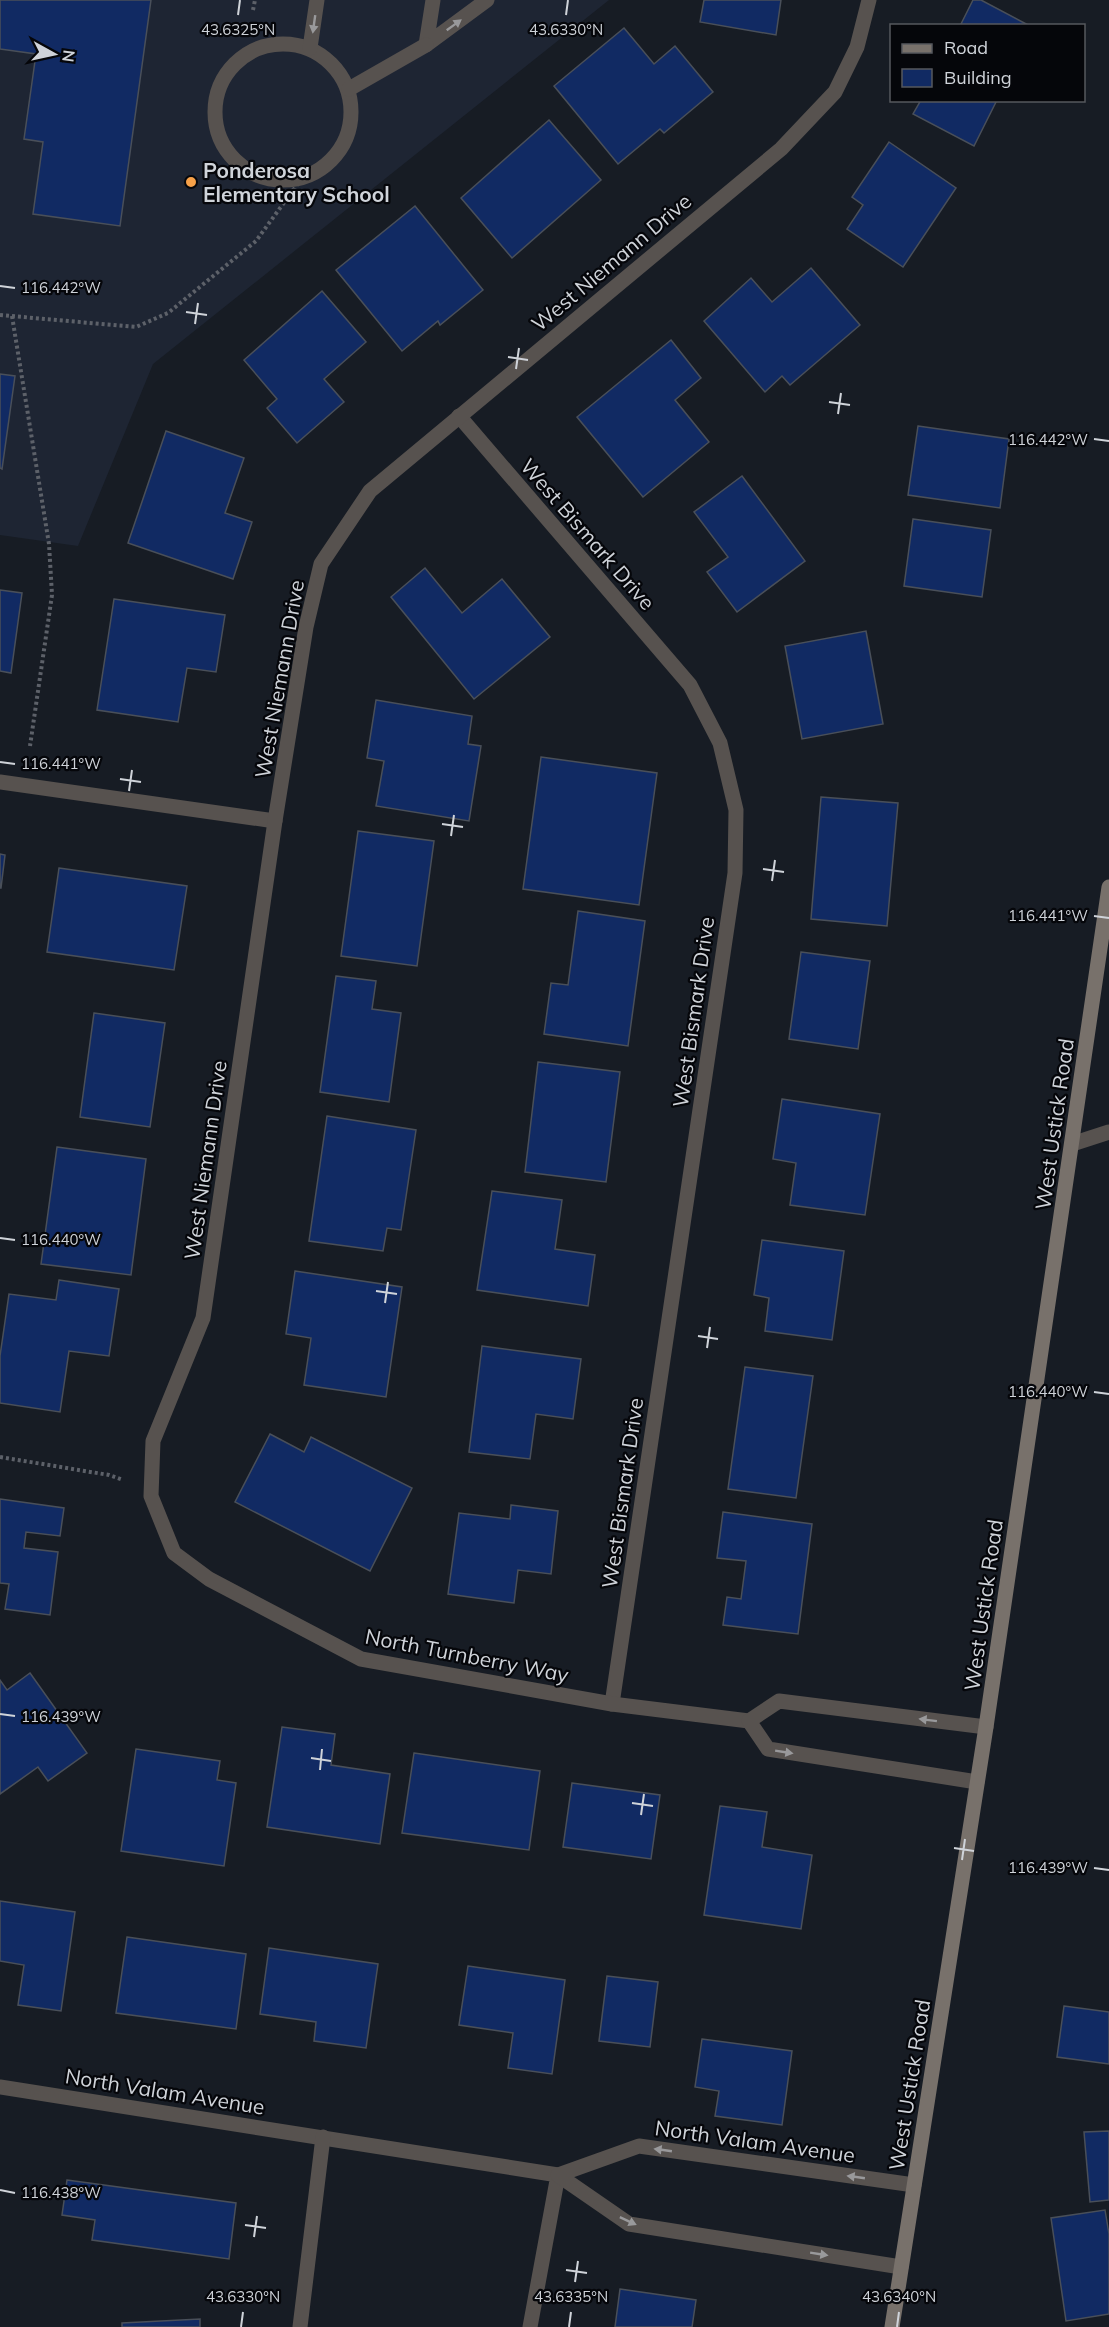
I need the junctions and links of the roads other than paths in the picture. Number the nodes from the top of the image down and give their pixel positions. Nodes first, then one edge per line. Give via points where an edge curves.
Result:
1 (317, 0) edge
2 (433, 0) edge
3 (487, 0) edge
4 (868, 0) edge
5 (426, 45) junction
6 (310, 48) junction
7 (349, 89) junction
8 (459, 416) junction
9 (0, 782) edge
10 (275, 821) junction
11 (1109, 887) edge
12 (1109, 1132) edge
13 (1072, 1144) junction
14 (153, 1442) joint
15 (612, 1704) junction
16 (749, 1721) junction
17 (986, 1727) junction
18 (977, 1782) junction
19 (0, 2087) edge
20 (323, 2137) junction
21 (558, 2175) junction
22 (914, 2185) junction
23 (901, 2267) junction
24 (300, 2327) edge
25 (530, 2327) edge
26 (892, 2327) edge

1 -> 6 street
2 - 5 street
5 -> 3 street
4 - 8 street, West Niemann Drive via 857,48 835,92 781,149
5 - 7 street
6 - 7 street via 334,64
6 - 7 street via 273,43 240,58 218,89 216,126 232,159 265,178 302,178 333,159 351,126
8 - 10 street, West Niemann Drive via 370,491 321,564 306,627
8 - 15 street, West Bismark Drive via 690,685 720,743 736,810 735,873
9 - 10 street
10 - 14 street, West Niemann Drive via 203,1318
11 - 13 main road, West Ustick Road
12 - 13 street
13 - 17 main road, West Ustick Road
14 - 15 street, North Turnberry Way via 151,1496 174,1552 209,1579 361,1659
15 - 16 street, North Turnberry Way
17 -> 16 street via 779,1701
16 -> 18 street via 768,1749
17 - 18 main road, West Ustick Road
18 - 22 main road, West Ustick Road
19 - 20 street, North Valam Avenue
20 - 21 street, North Valam Avenue
20 - 24 street
22 -> 21 street, North Valam Avenue via 639,2146
21 -> 23 street, North Valam Avenue via 629,2224
21 - 25 street
22 - 23 main road, West Ustick Road
23 - 26 main road, West Ustick Road

